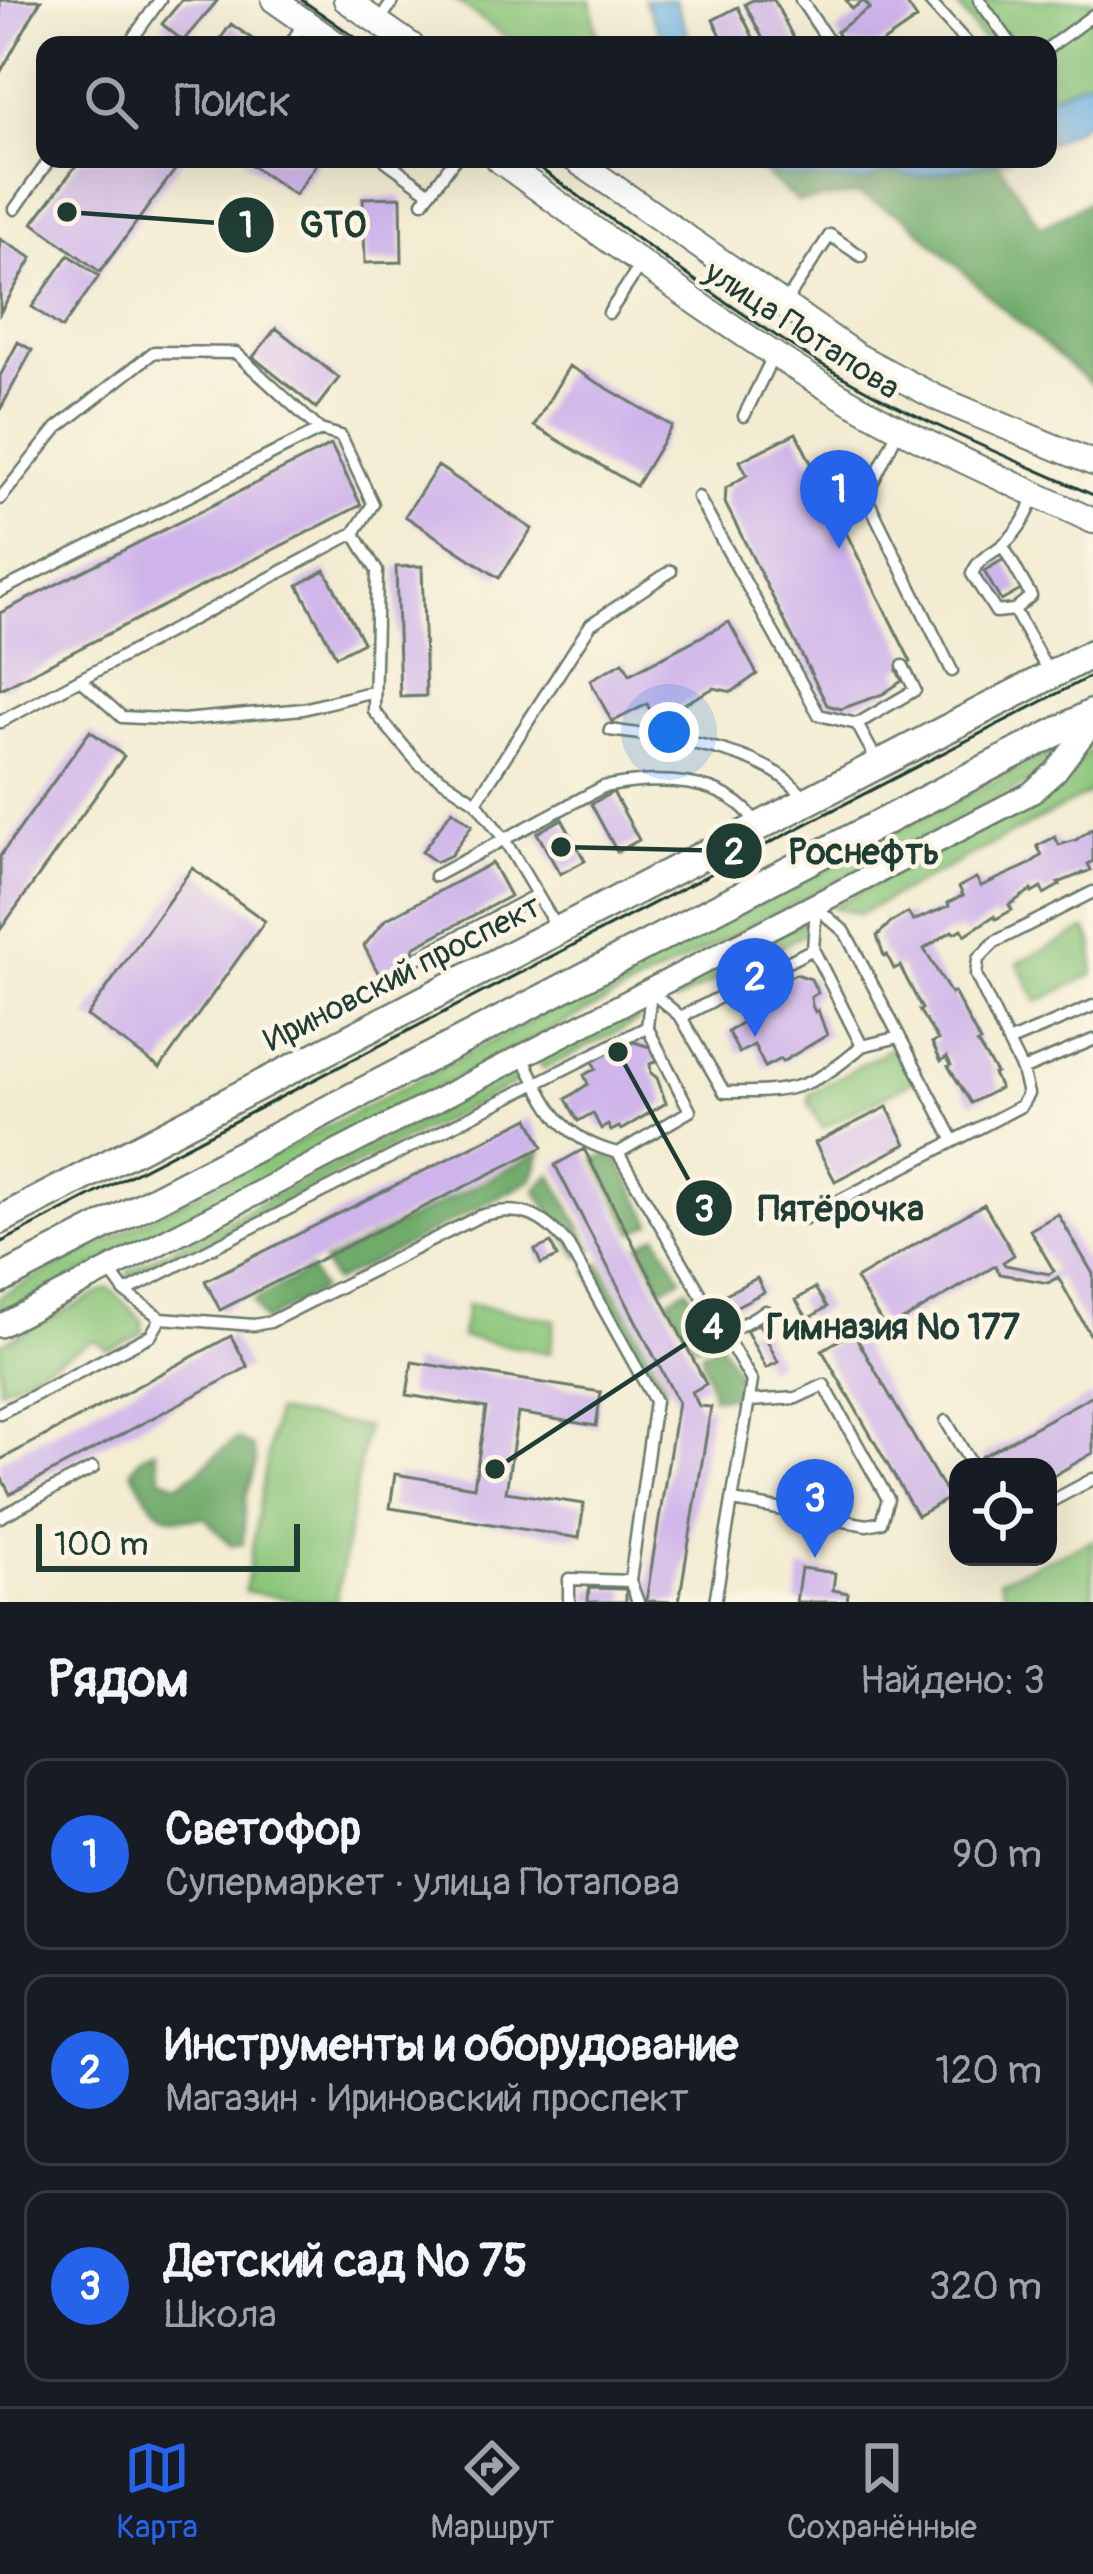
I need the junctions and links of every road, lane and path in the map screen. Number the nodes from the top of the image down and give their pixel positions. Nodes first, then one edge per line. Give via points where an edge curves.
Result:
1 (160, 0) edge
2 (274, 0) edge
3 (346, 0) edge
4 (394, 0) edge
5 (801, 0) edge
6 (928, 0) edge
7 (979, 0) edge
8 (379, 11) edge
9 (1093, 15) edge
10 (305, 22) junction
11 (134, 36) edge
12 (296, 36) edge
13 (325, 36) edge
14 (403, 36) edge
15 (825, 36) edge
16 (961, 36) edge
17 (1005, 36) edge
18 (1057, 41) edge
19 (44, 168) edge
20 (394, 168) edge
21 (448, 168) edge
22 (510, 168) edge
23 (587, 168) edge
24 (15, 209) dead end
25 (861, 256) dead end
26 (642, 263) junction
27 (783, 306) junction
28 (610, 313) dead end
29 (775, 354) junction
30 (744, 416) dead end
31 (899, 429) junction
32 (320, 430) junction
33 (1093, 463) edge
34 (1035, 494) junction
35 (698, 497) dead end
36 (0, 499) edge
37 (1093, 521) edge
38 (354, 533) junction
39 (1003, 546) junction
40 (671, 571) dead end
41 (0, 591) edge
42 (1014, 610) junction
43 (1093, 653) edge
44 (903, 666) dead end
45 (952, 671) dead end
46 (1050, 675) junction
47 (80, 679) junction
48 (374, 691) junction
49 (1093, 718) edge
50 (0, 722) edge
51 (857, 724) junction
52 (610, 730) dead end
53 (878, 764) junction
54 (476, 802) junction
55 (806, 802) junction
56 (759, 826) junction
57 (504, 839) junction
58 (435, 876) dead end
59 (1093, 892) edge
60 (536, 895) junction
61 (816, 907) junction
62 (559, 931) junction
63 (813, 949) junction
64 (408, 963) dead end
65 (651, 992) junction
66 (1093, 1006) edge
67 (681, 1017) junction
68 (647, 1027) junction
69 (898, 1037) junction
70 (1093, 1040) edge
71 (1008, 1042) junction
72 (862, 1046) junction
73 (524, 1058) junction
74 (1022, 1070) junction
75 (537, 1083) junction
76 (954, 1142) junction
77 (618, 1153) junction
78 (0, 1220) edge
79 (804, 1220) dead end
80 (109, 1270) junction
81 (0, 1280) edge
82 (125, 1292) junction
83 (765, 1311) dead end
84 (161, 1318) junction
85 (0, 1326) edge
86 (724, 1335) junction
87 (750, 1401) junction
88 (0, 1413) edge
89 (946, 1421) dead end
90 (968, 1458) edge
91 (93, 1468) dead end
92 (1093, 1479) edge
93 (1057, 1498) edge
94 (733, 1501) junction
95 (0, 1517) edge
96 (630, 1581) junction
97 (569, 1602) edge
98 (638, 1602) edge
99 (715, 1602) edge

1 - 11 lane
2 - 10 street
3 - 8 street
4 - 8 lane
5 - 15 lane
6 - 16 lane
7 - 17 lane
8 - 14 street
9 - 18 lane
10 - 12 lane
10 - 13 street
19 - 24 lane
20 - 21 lane via 427,197
22 - 26 street, улица Потапова
23 - 27 street, улица Потапова
25 - 27 lane via 830,235
26 - 28 lane
26 - 29 street, улица Потапова
27 - 33 street, улица Потапова via 937,398
29 - 30 lane
29 - 31 street, улица Потапова
31 - 34 street, улица Потапова
31 - 45 lane via 866,496
32 - 36 lane via 236,353 154,352 56,428
32 - 38 lane via 341,436 373,504
32 - 41 lane
34 - 37 street, улица Потапова
34 - 39 lane
35 - 51 lane via 819,715
38 - 47 lane
38 - 48 lane via 377,571
39 - 42 lane via 1031,596
39 - 42 lane via 978,560 972,574 996,613
40 - 54 lane via 591,624
42 - 46 lane
43 - 46 main road, Ириновский проспект
44 - 51 lane via 916,690
46 - 53 main road, Ириновский проспект
47 - 48 lane via 122,717 183,720 303,710
47 - 50 lane
48 - 54 lane via 374,711 418,764
49 - 61 street via 1031,793
49 - 81 main road
51 - 53 lane
52 - 55 lane via 752,761
53 - 55 main road, Ириновский проспект
54 - 57 lane
55 - 56 main road, Ириновский проспект
56 - 57 lane via 713,791 640,781 603,788
56 - 62 main road, Ириновский проспект
57 - 58 lane
57 - 60 lane
59 - 71 lane via 995,942 978,959 976,975
60 - 62 lane
60 - 64 lane
61 - 63 lane
61 - 65 street
61 - 69 lane via 845,932
62 - 78 main road, Ириновский проспект
63 - 67 lane
63 - 72 lane
65 - 67 lane
65 - 68 lane
65 - 73 street
66 - 71 lane
67 - 72 lane via 724,1092 793,1091
68 - 75 lane
68 - 77 lane via 690,1112
69 - 72 lane
69 - 76 lane
70 - 74 lane
71 - 74 lane
73 - 75 lane
73 - 80 street
74 - 76 lane via 1028,1094 1021,1106
75 - 77 lane via 552,1113 587,1145
75 - 82 lane
76 - 79 lane
77 - 86 lane
80 - 82 lane
80 - 85 street
82 - 84 lane
83 - 86 lane
84 - 88 lane via 151,1335
84 - 96 lane via 270,1322 480,1216 527,1211 568,1245 655,1401
86 - 87 lane via 752,1382
87 - 94 lane
87 - 94 lane via 796,1398 824,1385 887,1510 867,1525
89 - 90 lane
91 - 95 lane
92 - 93 lane
94 - 99 lane
96 - 97 lane via 569,1579
96 - 98 lane

